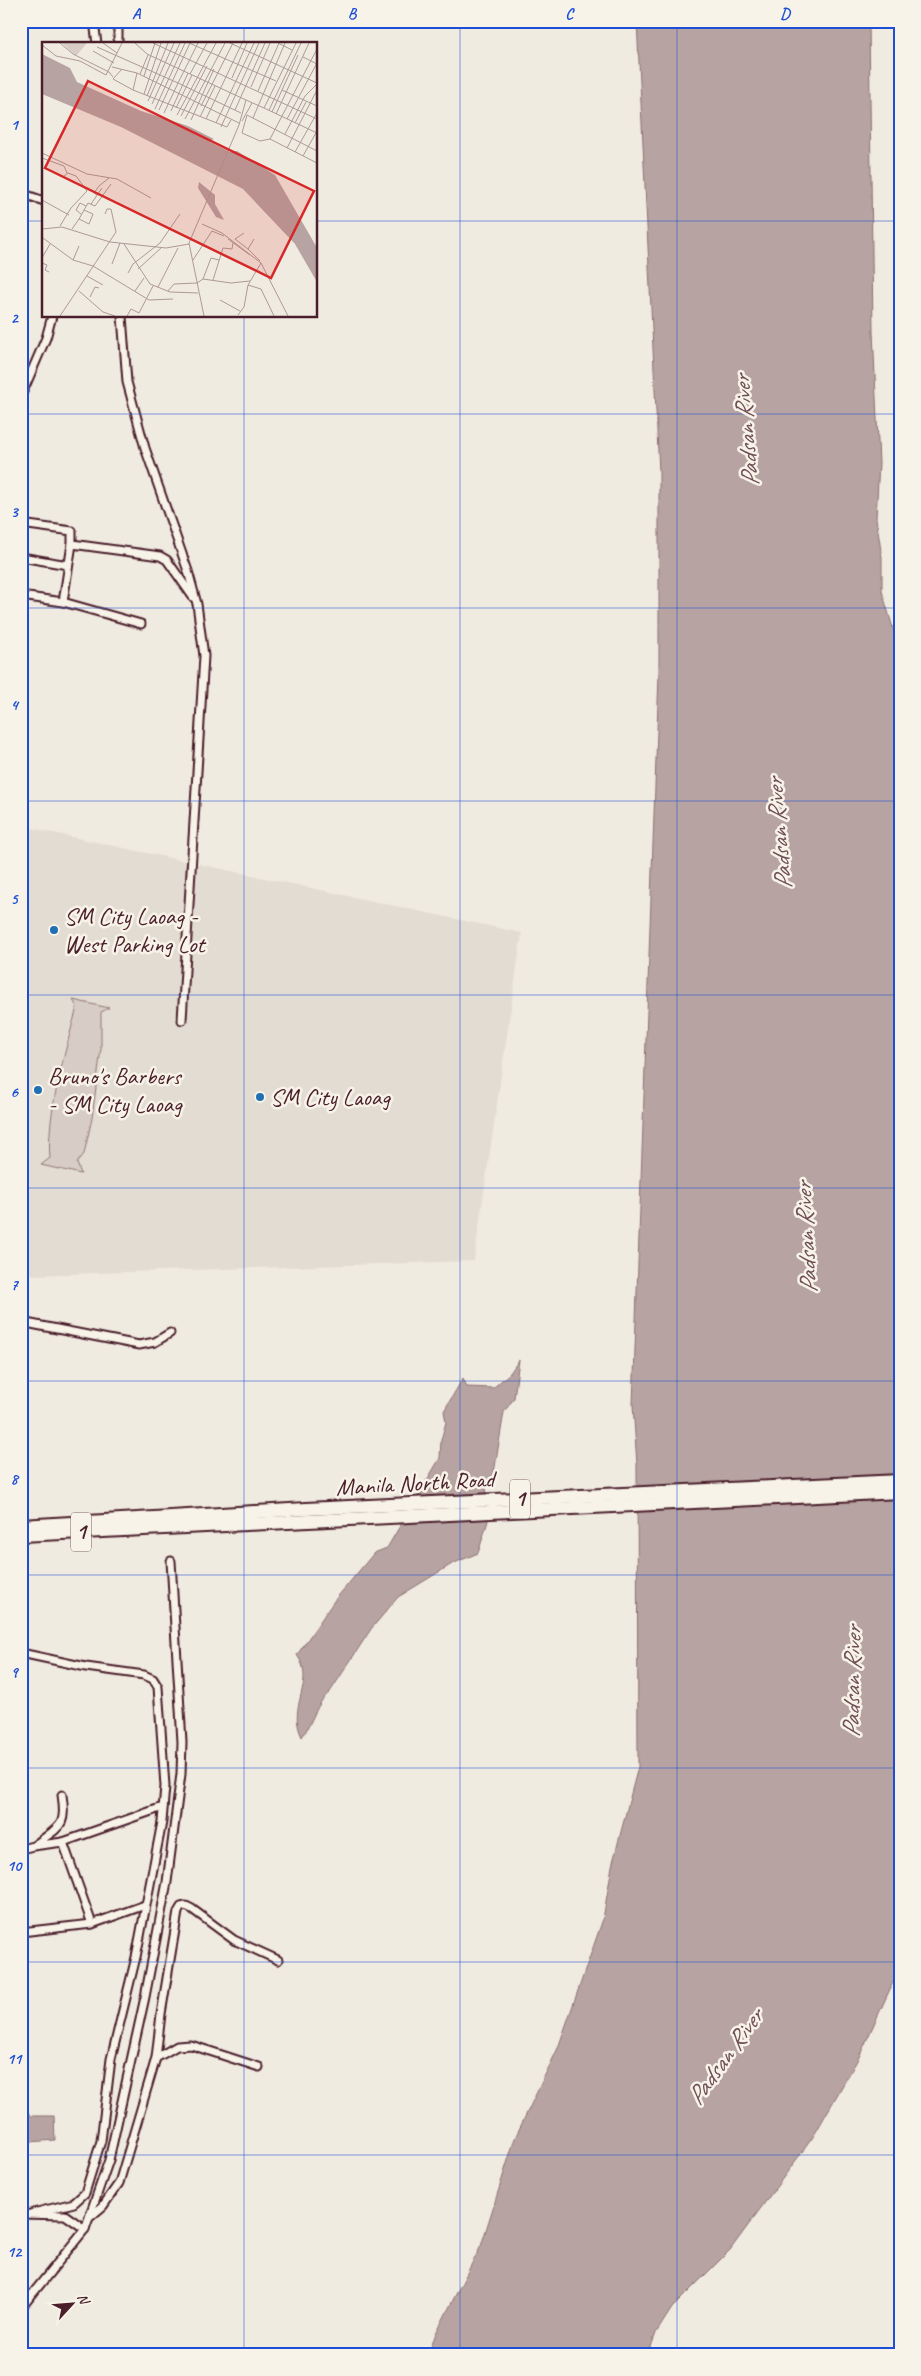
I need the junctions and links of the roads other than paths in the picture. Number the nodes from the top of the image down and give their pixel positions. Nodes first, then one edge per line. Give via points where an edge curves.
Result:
1 (94, 21) edge
2 (118, 21) edge
3 (97, 42) edge
4 (118, 42) edge
5 (21, 193) edge
6 (42, 200) edge
7 (51, 318) edge
8 (122, 318) edge
9 (21, 396) edge
10 (21, 524) edge
11 (72, 544) junction
12 (21, 557) edge
13 (68, 565) junction
14 (21, 596) edge
15 (63, 602) junction
16 (197, 604) junction
17 (141, 624) dead end
18 (182, 1020) dead end
19 (21, 1322) edge
20 (170, 1333) dead end
21 (900, 1481) edge
22 (900, 1492) edge
23 (140, 1524) junction
24 (21, 1526) edge
25 (21, 1535) edge
26 (171, 1561) dead end
27 (21, 1653) edge
28 (62, 1795) dead end
29 (163, 1807) junction
30 (63, 1842) junction
31 (33, 1846) junction
32 (21, 1849) edge
33 (145, 1905) junction
34 (92, 1924) junction
35 (21, 1932) edge
36 (278, 1960) dead end
37 (156, 2058) junction
38 (259, 2067) dead end
39 (33, 2213) junction
40 (21, 2214) edge
41 (88, 2219) junction
42 (85, 2229) junction
43 (21, 2308) edge

1 - 3 street
2 - 4 street
5 - 6 street
7 - 9 street
8 - 16 street via 127,382 145,448
10 - 11 street via 72,531
11 - 13 street
11 - 16 street via 160,556 167,560
12 - 13 street
13 - 15 street
14 - 15 street
15 - 17 street
16 - 18 street via 204,656
19 - 20 street via 139,1344 155,1342
21 - 23 highway, Manila North Road / 1
22 - 23 highway, Manila North Road / 1
23 - 24 highway, Manila North Road / 1
23 - 25 highway, Manila North Road / 1
26 - 41 street via 181,1774 167,1882 145,1997 109,2160
27 - 29 street via 153,1679 158,1687 165,1786
28 - 31 street via 65,1815 60,1826
29 - 30 street
29 - 33 street
30 - 31 street
30 - 34 street
31 - 32 street
33 - 34 street
33 - 39 street via 124,2012 111,2059 102,2141 85,2193 74,2204
34 - 35 street
36 - 37 street via 234,1940 192,1909 181,1907
37 - 38 street via 177,2046 191,2045
37 - 41 street via 119,2183 103,2206
39 - 40 street
39 - 42 street via 64,2215
41 - 42 street
42 - 43 street

